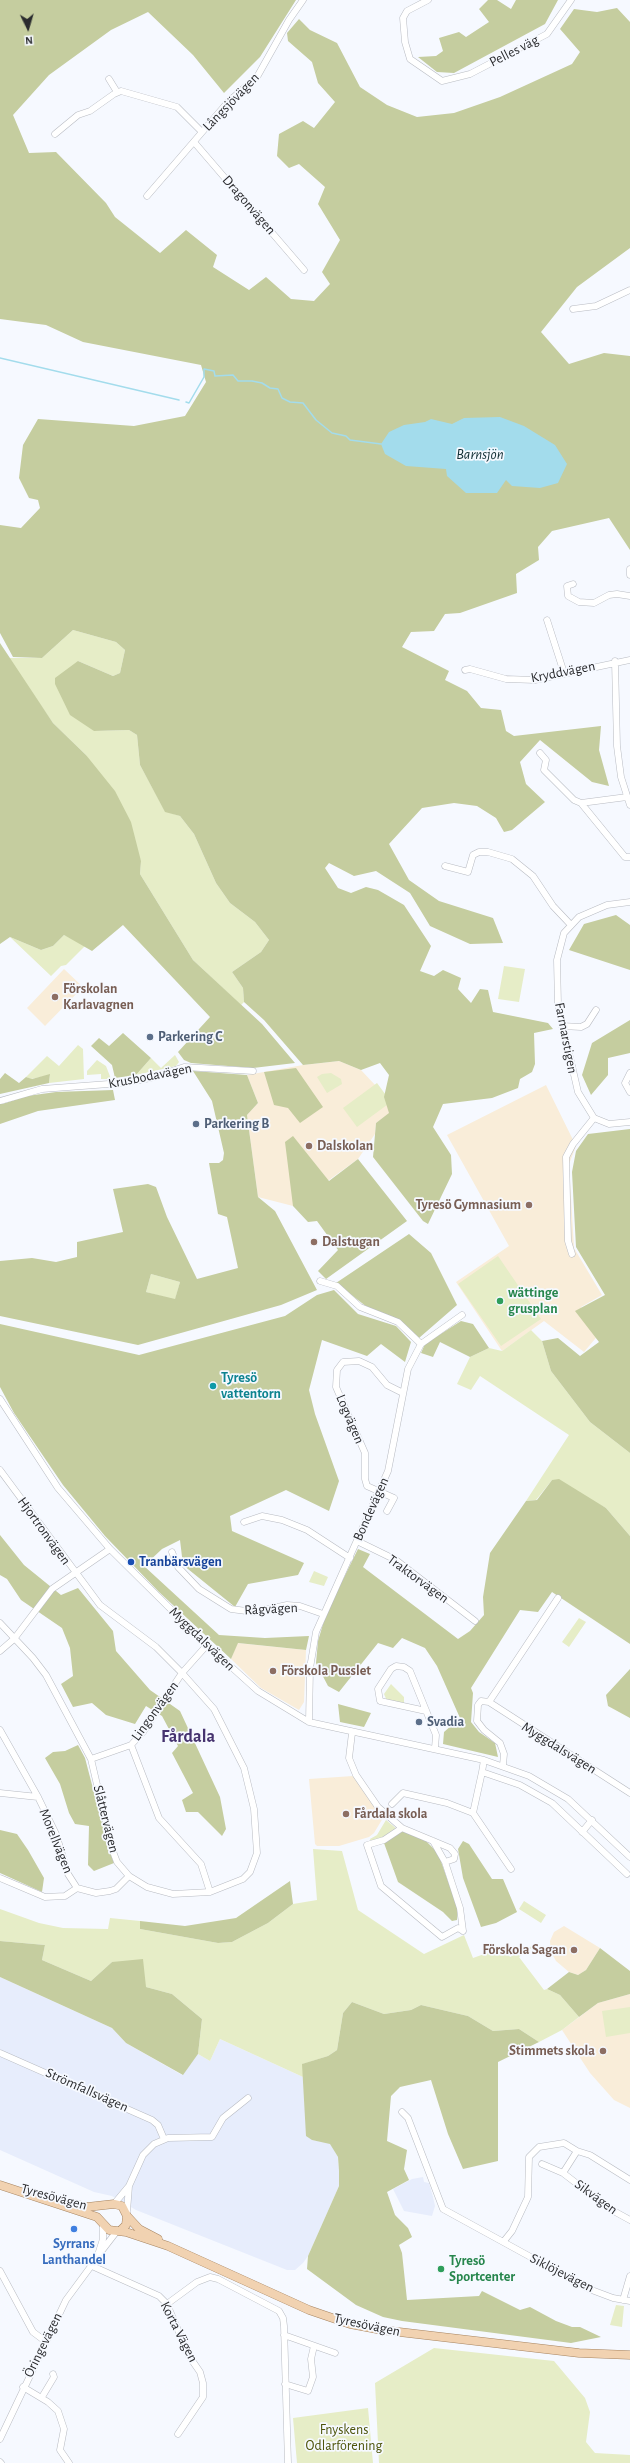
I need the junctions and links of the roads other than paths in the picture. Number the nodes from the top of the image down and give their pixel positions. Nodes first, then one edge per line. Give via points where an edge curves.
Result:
1 (303, 0) edge
2 (428, 0) edge
3 (571, 0) edge
4 (109, 80) dead end
5 (117, 92) junction
6 (202, 132) junction
7 (55, 134) dead end
8 (194, 142) junction
9 (147, 196) dead end
10 (304, 270) dead end
11 (630, 290) edge
12 (573, 309) dead end
13 (630, 569) edge
14 (630, 575) edge
15 (573, 584) dead end
16 (630, 596) edge
17 (547, 620) dead end
18 (630, 660) edge
19 (615, 661) junction
20 (465, 670) dead end
21 (564, 673) junction
22 (540, 753) dead end
23 (627, 797) junction
24 (581, 804) junction
25 (630, 805) edge
26 (630, 858) edge
27 (445, 866) dead end
28 (630, 902) edge
29 (570, 924) junction
30 (596, 1010) dead end
31 (584, 1018) dead end
32 (590, 1020) junction
33 (562, 1026) junction
34 (253, 1071) dead end
35 (630, 1073) edge
36 (630, 1092) edge
37 (0, 1101) edge
38 (594, 1118) junction
39 (630, 1122) edge
40 (572, 1254) dead end
41 (320, 1281) dead end
42 (462, 1314) dead end
43 (421, 1344) junction
44 (403, 1393) junction
45 (0, 1399) edge
46 (0, 1470) edge
47 (380, 1492) junction
48 (387, 1511) dead end
49 (244, 1522) dead end
50 (357, 1541) junction
51 (110, 1549) junction
52 (172, 1552) dead end
53 (350, 1558) junction
54 (74, 1572) junction
55 (558, 1598) dead end
56 (324, 1614) junction
57 (475, 1621) dead end
58 (0, 1623) edge
59 (14, 1639) junction
60 (207, 1645) junction
61 (0, 1651) edge
62 (182, 1673) junction
63 (489, 1702) junction
64 (426, 1711) junction
65 (309, 1722) junction
66 (0, 1730) edge
67 (352, 1733) junction
68 (131, 1745) junction
69 (435, 1748) junction
70 (91, 1759) junction
71 (484, 1760) junction
72 (503, 1765) junction
73 (482, 1772) junction
74 (0, 1793) edge
75 (630, 1793) edge
76 (38, 1797) junction
77 (392, 1804) dead end
78 (473, 1813) junction
79 (592, 1820) junction
80 (402, 1828) junction
81 (582, 1832) junction
82 (432, 1841) junction
83 (630, 1858) edge
84 (445, 1862) junction
85 (511, 1869) dead end
86 (627, 1874) dead end
87 (129, 1876) junction
88 (0, 1878) edge
89 (77, 1888) junction
90 (210, 1892) junction
91 (0, 2053) edge
92 (248, 2098) dead end
93 (402, 2112) dead end
94 (164, 2140) junction
95 (577, 2151) junction
96 (542, 2164) dead end
97 (563, 2173) junction
98 (630, 2180) edge
99 (0, 2182) edge
100 (0, 2186) edge
101 (129, 2186) junction
102 (111, 2205) junction
103 (127, 2214) junction
104 (630, 2220) edge
105 (103, 2222) junction
106 (119, 2231) junction
107 (504, 2241) junction
108 (168, 2246) junction
109 (96, 2258) junction
110 (92, 2266) junction
111 (0, 2271) edge
112 (630, 2276) edge
113 (623, 2300) junction
114 (630, 2301) edge
115 (167, 2304) junction
116 (284, 2335) junction
117 (45, 2340) junction
118 (314, 2346) junction
119 (335, 2353) dead end
120 (580, 2353) junction
121 (630, 2355) edge
122 (630, 2360) edge
123 (54, 2374) dead end
124 (285, 2384) junction
125 (23, 2387) junction
126 (42, 2397) junction
127 (178, 2434) dead end
128 (0, 2439) edge
129 (69, 2463) edge
130 (288, 2463) edge

1 - 6 street, Långsjövägen via 257,77 228,102
2 - 3 street, Pelles väg via 407,11 403,18 405,42 410,59 442,81 470,74 547,34
4 - 5 street
5 - 6 street via 177,106
5 - 7 street via 90,111 78,115
6 - 8 street, Långsjövägen
8 - 9 street, Långsjövägen
8 - 10 street, Dragonvägen
11 - 12 street via 596,306
13 - 14 street
15 - 16 street via 566,586 568,596 579,602 594,603 608,595
17 - 21 street
18 - 19 street, Kryddvägen
19 - 21 street, Kryddvägen
19 - 23 street, Kryddvägen via 615,727 619,765
20 - 21 street, Kryddvägen via 470,669 506,679 535,680
22 - 24 street via 546,760 544,770
23 - 24 street
23 - 25 street, Kryddvägen
24 - 26 street via 624,857
27 - 29 street via 468,872 473,855 478,852 488,852 512,859 532,876 553,906
28 - 29 street via 593,910
29 - 33 street, Farmarstigen via 560,943 557,960 558,1005
30 - 32 street
31 - 32 street
32 - 33 street via 581,1027
33 - 38 street, Farmarstigen via 578,1092
34 - 37 street, Krusbodavägen via 184,1067 142,1080 42,1089
35 - 36 street via 625,1083
38 - 39 street via 609,1124
38 - 40 street via 572,1144 566,1157 568,1241
41 - 43 street via 337,1286 360,1306 398,1322
42 - 43 street, Bondevägen
43 - 44 street, Bondevägen via 408,1369
44 - 47 street, Bondevägen via 394,1446
44 - 47 street, Logvägen via 387,1385 372,1367 359,1361 343,1362 337,1370 336,1387 365,1453 367,1486
45 - 51 street, Myggdalsvägen via 58,1488
46 - 54 street, Hjortronvägen
47 - 48 street via 394,1498
47 - 50 street, Bondevägen
49 - 53 street via 262,1516 282,1520 307,1530
50 - 53 street, Bondevägen
50 - 57 street, Traktorvägen via 396,1560
51 - 54 street
51 - 60 street, Myggdalsvägen
52 - 56 street, Rågvägen via 178,1567 199,1590 231,1609 254,1612 294,1606
53 - 56 street, Bondevägen
54 - 59 street via 52,1589
54 - 62 street, Slåttervägen via 100,1605 156,1647
55 - 63 street
56 - 65 street, Bondevägen via 312,1648
58 - 59 street, Slåttervägen
59 - 61 street
59 - 70 street, Slåttervägen via 46,1675
60 - 62 street, Lingonvägen
60 - 65 street, Myggdalsvägen via 258,1691
62 - 68 street, Lingonvägen via 143,1732
62 - 90 street, Slåttervägen via 214,1709 231,1738 244,1768 254,1809 257,1853 250,1872 243,1879
63 - 72 street via 479,1703 477,1721 500,1743 504,1754
63 - 75 street, Myggdalsvägen
64 - 64 street via 410,1672 404,1667 396,1666 391,1669 378,1689 380,1701
64 - 69 street via 436,1735
65 - 67 street, Myggdalsvägen
66 - 76 street
67 - 69 street, Myggdalsvägen
67 - 80 street via 349,1758 356,1775 383,1813
68 - 70 street, Lingonvägen
68 - 90 street via 159,1818 201,1864
69 - 71 street, Myggdalsvägen
70 - 87 street, Slåttervägen via 112,1849 117,1862
71 - 72 street, Myggdalsvägen
71 - 73 street
72 - 79 street, Myggdalsvägen via 552,1788
73 - 78 street
73 - 81 street via 520,1786 552,1803
74 - 76 street, Morellvägen
76 - 89 street, Morellvägen via 56,1834 68,1874
77 - 78 street via 403,1793 447,1803
78 - 85 street
79 - 81 street
79 - 83 street, Myggdalsvägen
80 - 82 street
80 - 84 street via 395,1834 367,1845 381,1886 442,1937 458,1928 463,1931 460,1908
81 - 86 street
82 - 84 street
82 - 84 street via 450,1848 455,1854 454,1859
87 - 89 street, Morellvägen via 116,1889 110,1891 96,1893
87 - 90 street, Slåttervägen via 148,1887 173,1894
88 - 89 street via 50,1898 65,1896
91 - 94 street, Strömfallsvägen via 152,2120 158,2125
92 - 94 street via 223,2118 212,2137
93 - 107 street, Siklöjevägen via 408,2118 443,2209
94 - 101 street via 154,2144 143,2155
95 - 97 street, Sikvägen
95 - 98 street via 590,2155
95 - 107 street via 564,2143 539,2147 529,2157 528,2197 516,2225
96 - 97 street, Sikvägen
97 - 104 street, Sikvägen via 610,2209
99 - 102 main road, Tyresövägen via 81,2206
100 - 105 main road, Tyresövägen
101 - 102 street
101 - 103 street
102 - 103 main road, Tyresövägen via 122,2206
102 - 105 main road, Tyresövägen via 103,2212
103 - 106 main road via 126,2225
103 - 108 main road, Tyresövägen via 139,2229
105 - 106 main road, Tyresövägen via 109,2230
105 - 109 street, Öringevägen via 103,2239
106 - 108 main road, Tyresövägen
106 - 109 street, Öringevägen
107 - 113 street, Siklöjevägen via 589,2288
108 - 120 main road, Tyresövägen via 309,2310 350,2324
109 - 110 street, Öringevägen
110 - 115 street, Korta Vägen via 159,2296
110 - 117 street, Öringevägen via 66,2300
111 - 117 street via 33,2332
112 - 113 street
113 - 114 street, Siklöjevägen
115 - 116 street via 205,2278 218,2279 279,2311 283,2318
115 - 127 street, Korta Vägen via 203,2383 203,2397
116 - 118 street
116 - 124 street
117 - 125 street, Öringevägen
118 - 119 street
118 - 124 street via 311,2359 313,2377 308,2391
120 - 121 main road, Tyresövägen
120 - 122 main road, Tyresövägen
123 - 126 street
124 - 130 street
125 - 126 street
125 - 128 street, Öringevägen
126 - 129 street via 58,2412 63,2424 60,2450

